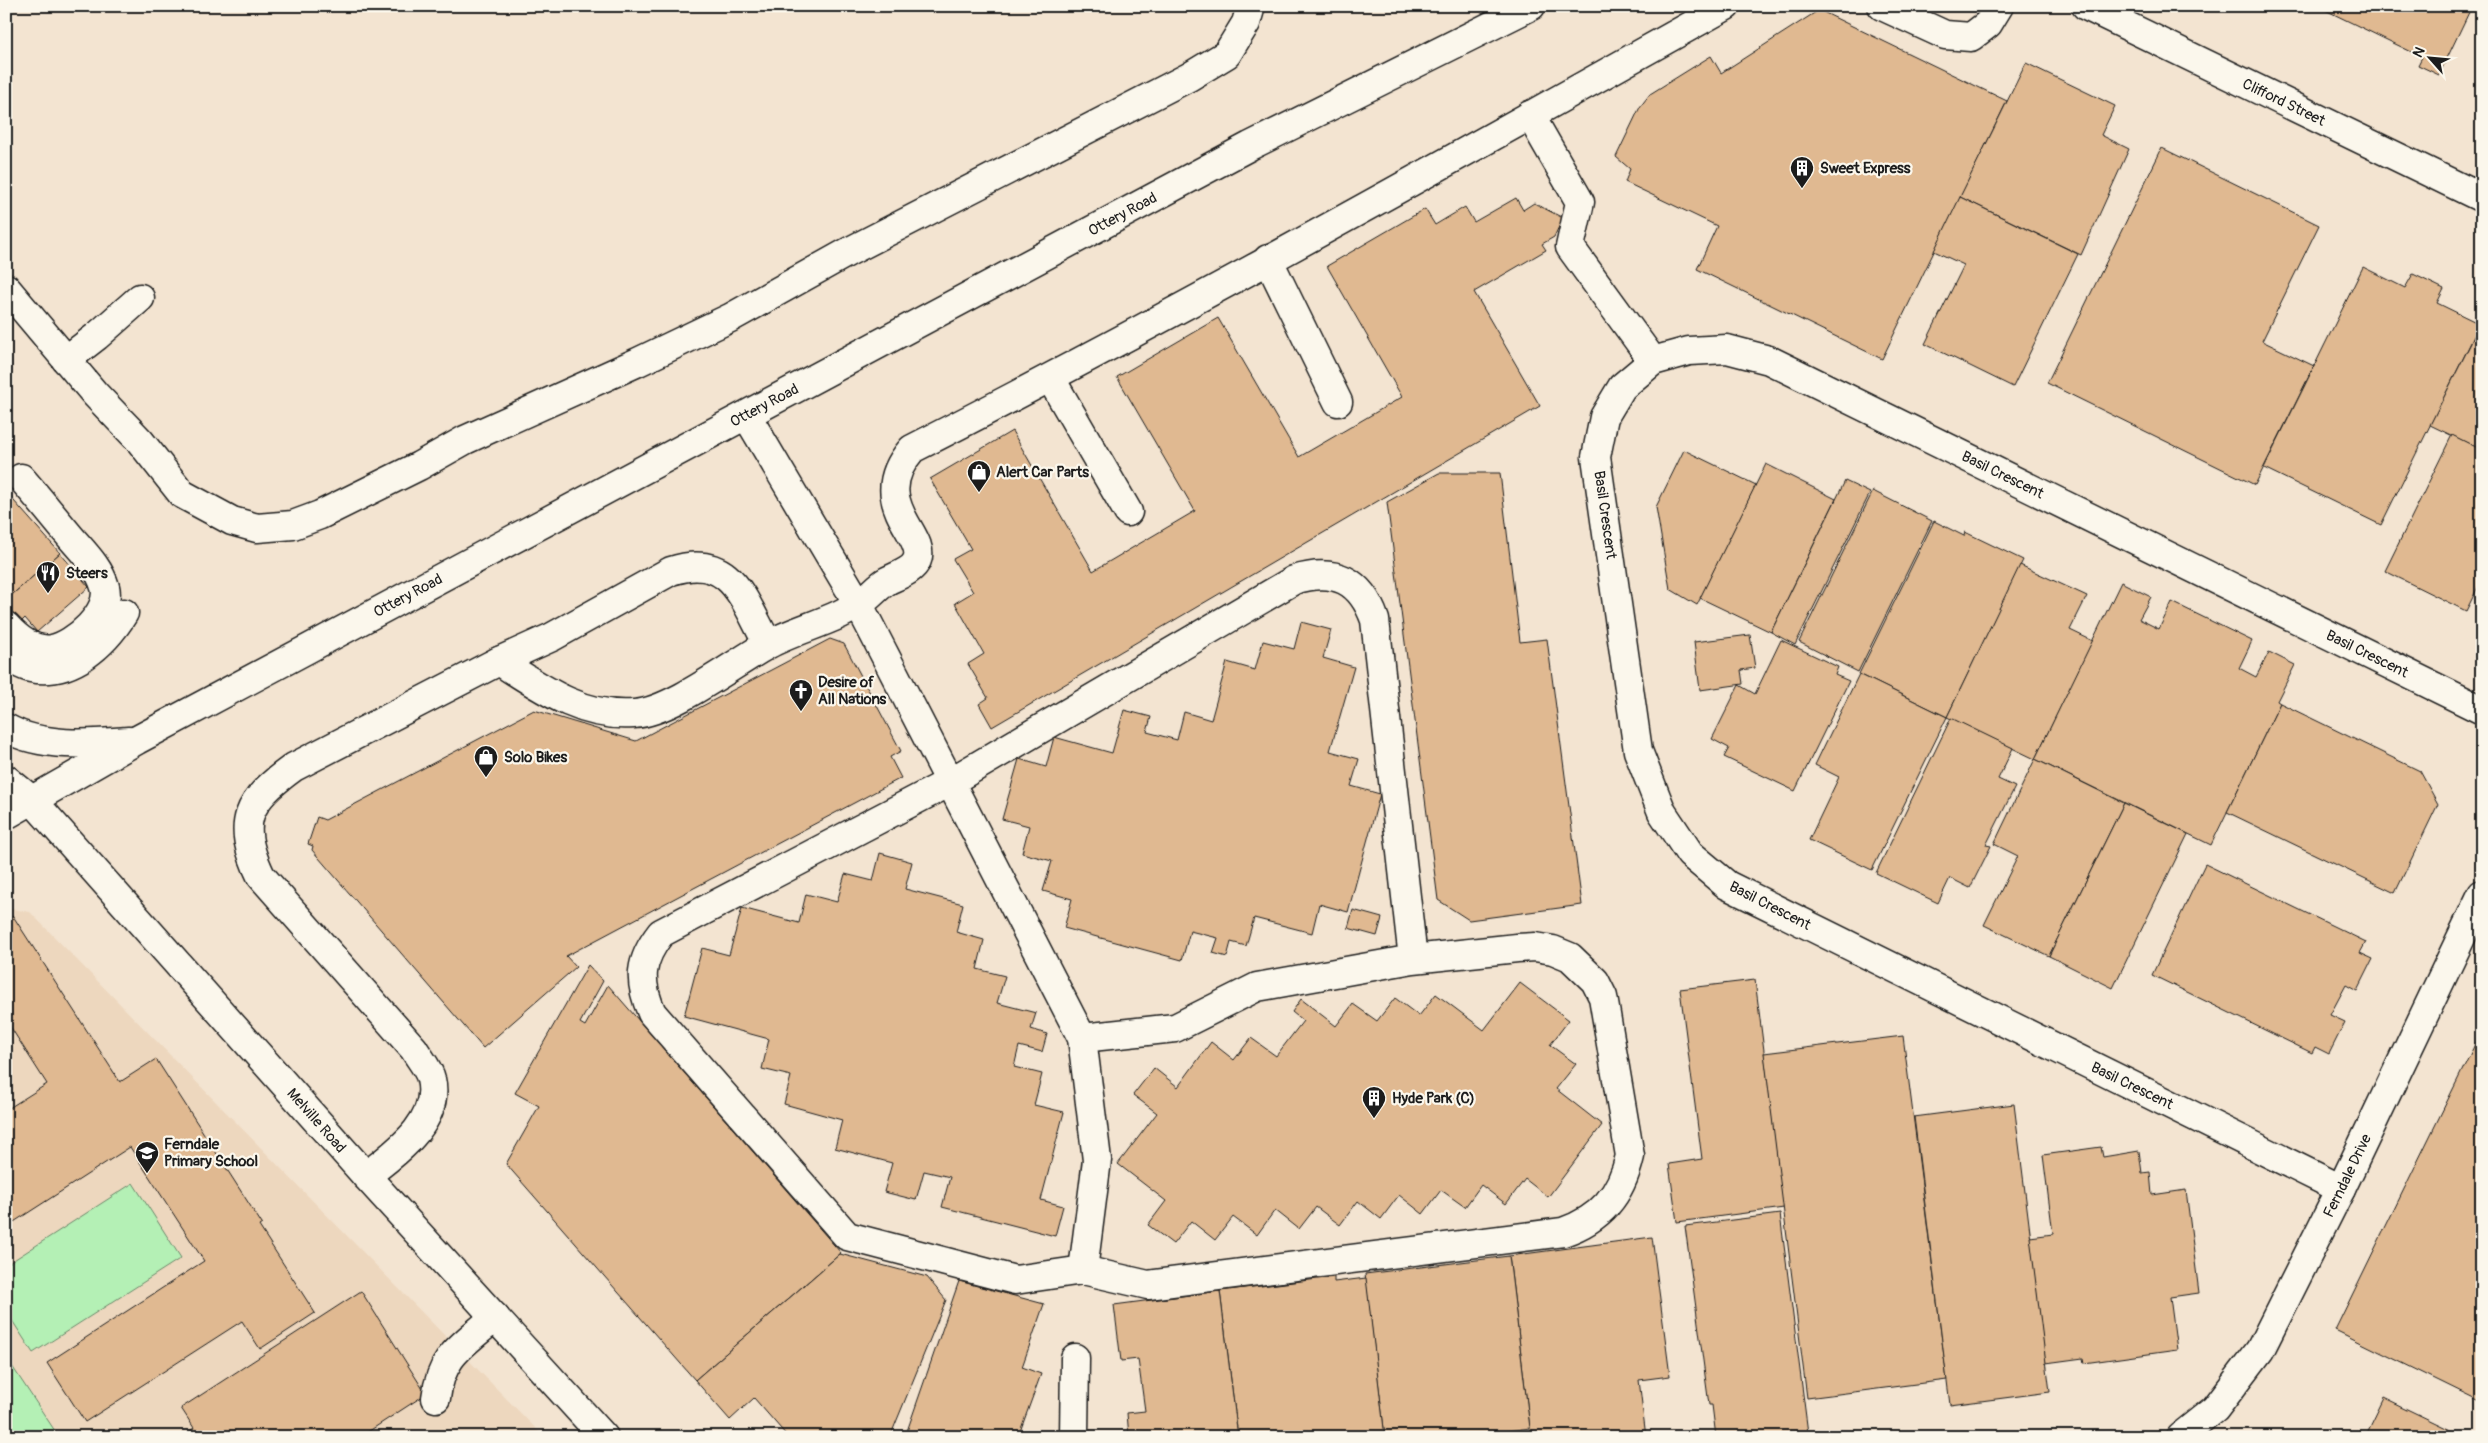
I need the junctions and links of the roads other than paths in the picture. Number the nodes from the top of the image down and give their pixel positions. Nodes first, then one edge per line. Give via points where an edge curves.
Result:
1 (1251, 6) edge
2 (1531, 6) edge
3 (1726, 6) edge
4 (1882, 6) edge
5 (1999, 6) edge
6 (2086, 6) edge
7 (1530, 115) junction
8 (2482, 198) edge
9 (1268, 259) junction
10 (6, 288) edge
11 (140, 298) dead end
12 (66, 360) junction
13 (1652, 361) junction
14 (1051, 379) junction
15 (1338, 402) dead end
16 (747, 416) junction
17 (21, 478) dead end
18 (1128, 512) dead end
19 (859, 604) junction
20 (124, 613) dead end
21 (6, 626) edge
22 (768, 644) junction
23 (6, 657) edge
24 (499, 661) junction
25 (2482, 710) edge
26 (6, 728) edge
27 (137, 740) junction
28 (6, 779) edge
29 (950, 782) junction
30 (33, 801) junction
31 (6, 815) edge
32 (2482, 894) edge
33 (1414, 959) junction
34 (1082, 1038) junction
35 (366, 1176) junction
36 (2341, 1189) junction
37 (1083, 1270) junction
38 (495, 1317) junction
39 (1075, 1358) dead end
40 (436, 1398) dead end
41 (604, 1437) edge
42 (1074, 1437) edge
43 (2180, 1437) edge

1 - 12 street via 1246,23 1227,54 1189,77 850,251 722,322 465,440 419,466 293,525 257,528 232,521 182,494 140,441
2 - 16 street, Ottery Road via 1250,146
3 - 7 street
4 - 5 street via 1945,35 1971,37 1988,24
6 - 8 street, Clifford Street
7 - 9 street
7 - 13 street via 1580,202 1570,247
9 - 14 street
9 - 15 street
10 - 12 street
11 - 12 street
13 - 25 street, Basil Crescent via 1689,351 1727,349 1769,360
13 - 36 street, Basil Crescent via 1622,387 1604,417 1596,457 1638,751 1662,812 1690,854 1726,885
14 - 18 street
14 - 19 street via 912,450 905,458 895,481 894,494 899,513 917,546 918,559 914,566 885,582
16 - 19 street
16 - 27 street, Ottery Road
17 - 21 street via 89,558 106,589 103,608 91,624 74,639 52,649 23,642
19 - 22 street
19 - 29 street
20 - 23 street via 111,634 87,654 57,668 30,668
22 - 24 street via 663,707 635,714 602,713 557,698
22 - 24 street via 736,586 722,572 704,566 688,566 671,571 552,637
24 - 35 street via 294,767 267,787 251,810 246,830 250,853 261,876 414,1049 431,1077 433,1092 429,1111 415,1134
26 - 27 street via 18,735 80,745
27 - 30 street, Ottery Road
28 - 30 street, Melville Road
29 - 33 street via 1294,580 1323,573 1337,576 1362,593 1376,620
29 - 34 street
29 - 37 street via 661,933 645,959 641,978 645,996 652,1013 847,1236 1015,1280
30 - 31 street, Ottery Road
30 - 35 street, Melville Road
32 - 36 street, Ferndale Drive
33 - 34 street via 1257,987 1175,1028
33 - 37 street via 1535,946 1570,957 1595,981 1603,996 1630,1156 1625,1175 1606,1207 1578,1226 1562,1232 1148,1284
34 - 37 street via 1097,1160
35 - 38 street, Melville Road
36 - 43 street, Ferndale Drive via 2260,1350 2215,1409
38 - 40 street via 449,1358 438,1379
38 - 41 street, Melville Road
39 - 42 street

